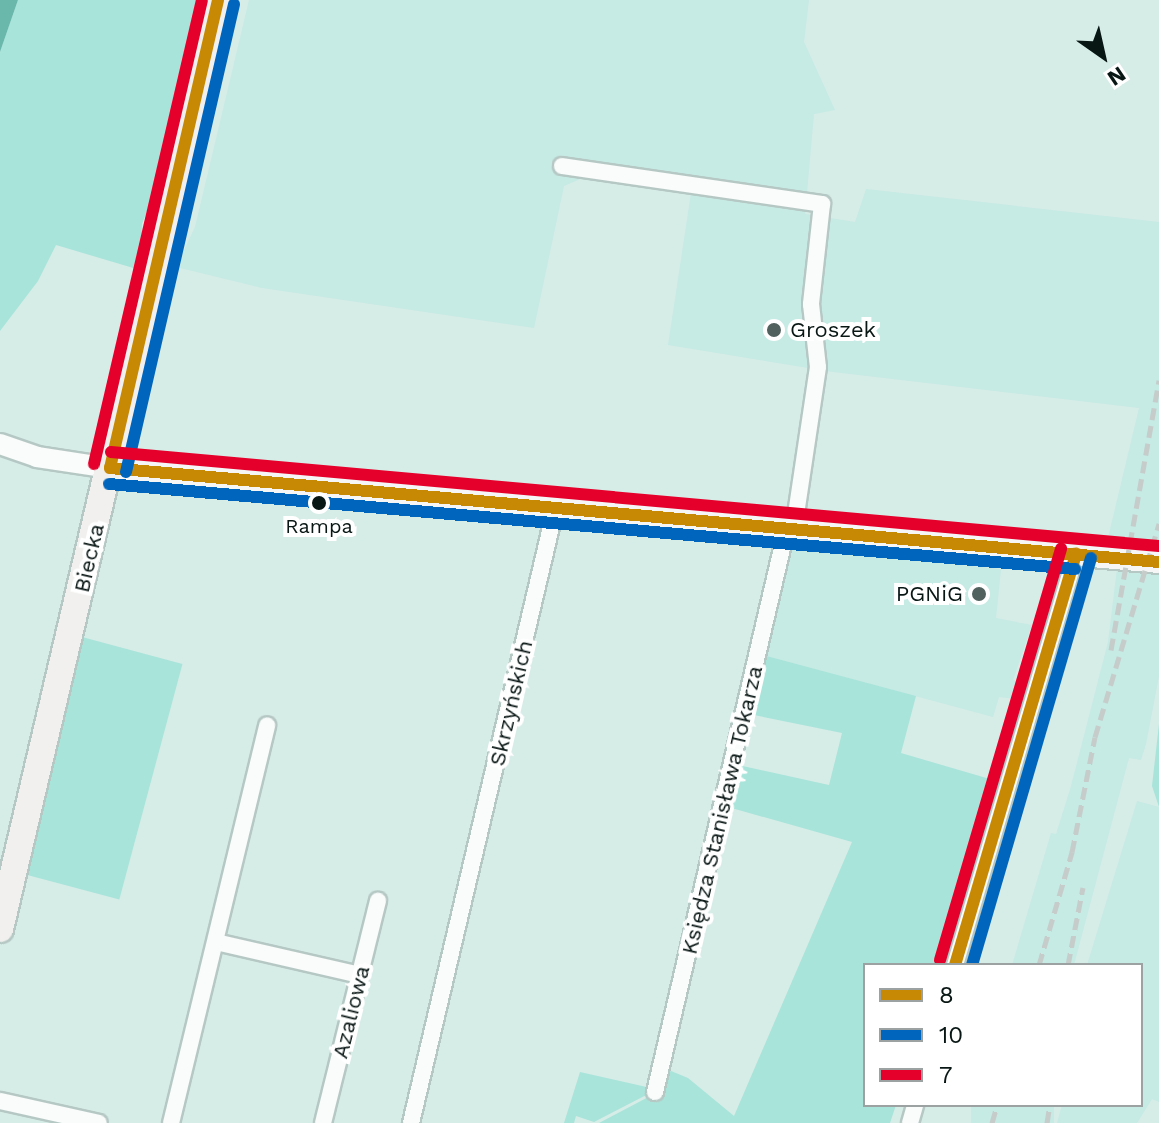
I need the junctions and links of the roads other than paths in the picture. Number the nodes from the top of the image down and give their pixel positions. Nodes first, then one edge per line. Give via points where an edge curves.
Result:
1 (218, 0) edge
2 (562, 166) dead end
3 (0, 444) edge
4 (110, 468) junction
5 (556, 506) junction
6 (790, 528) junction
7 (1076, 553) junction
8 (1159, 562) edge
9 (267, 725) dead end
10 (378, 901) dead end
11 (0, 929) edge
12 (216, 942) junction
13 (956, 963) edge
14 (360, 975) junction
15 (655, 1092) dead end
16 (0, 1101) edge
17 (99, 1123) edge
18 (171, 1123) edge
19 (323, 1123) edge
20 (411, 1123) edge

1 - 4 main road, Biecka
2 - 6 street, Księdza Stanisława Tokarza via 822,204 811,304 818,367
3 - 4 street via 37,457
4 - 5 main road
4 - 11 main road, Biecka
5 - 6 main road
5 - 20 street, Skrzyńskich
6 - 7 main road
6 - 15 street, Księdza Stanisława Tokarza
7 - 8 main road
7 - 13 street
9 - 12 street
10 - 14 street, Azaliowa
12 - 14 street
12 - 18 street
14 - 19 street, Azaliowa
16 - 17 street

